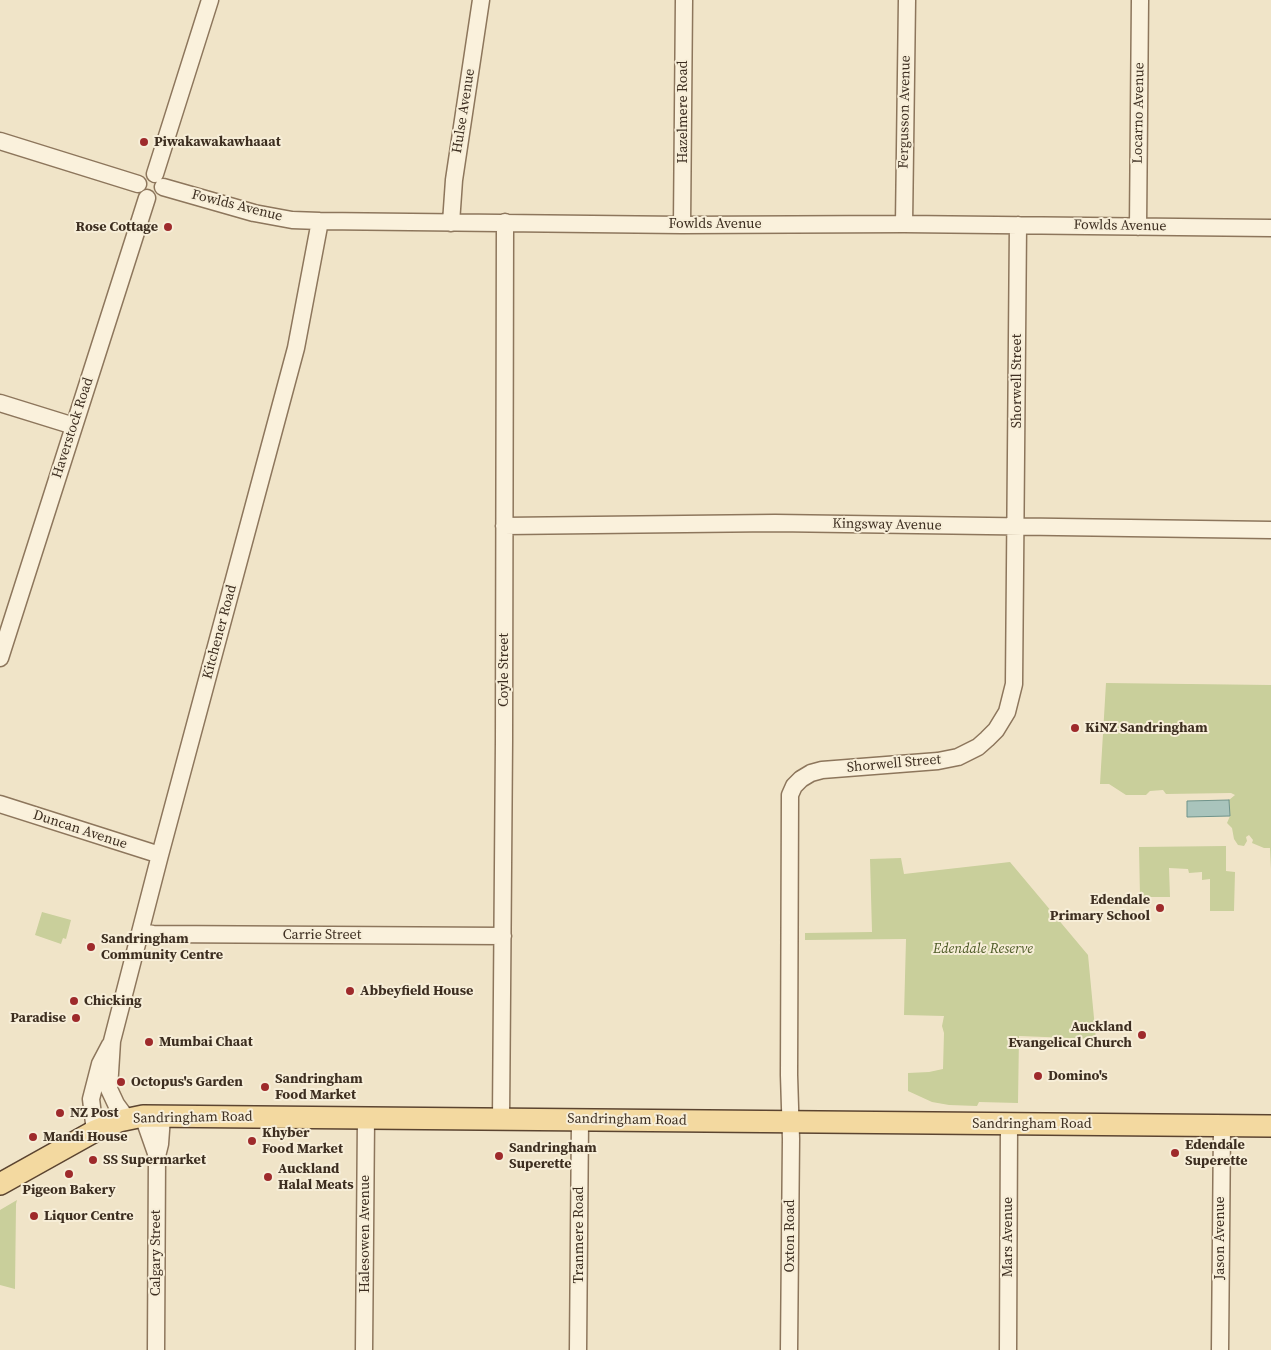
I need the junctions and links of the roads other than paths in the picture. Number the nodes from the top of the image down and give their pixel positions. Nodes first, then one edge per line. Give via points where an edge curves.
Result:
1 (210, 0) edge
2 (481, 0) edge
3 (684, 0) edge
4 (906, 0) edge
5 (1140, 0) edge
6 (0, 141) edge
7 (159, 180) junction
8 (143, 191) junction
9 (320, 221) junction
10 (504, 222) junction
11 (451, 223) junction
12 (904, 224) junction
13 (682, 225) junction
14 (1018, 225) junction
15 (1138, 227) junction
16 (1271, 228) edge
17 (0, 403) edge
18 (74, 426) junction
19 (504, 526) junction
20 (1016, 527) junction
21 (1271, 530) edge
22 (0, 658) edge
23 (0, 804) edge
24 (160, 855) junction
25 (141, 932) junction
26 (504, 936) junction
27 (112, 1041) junction
28 (144, 1117) junction
29 (366, 1118) junction
30 (501, 1119) junction
31 (580, 1120) junction
32 (790, 1122) junction
33 (1009, 1124) junction
34 (1222, 1126) junction
35 (1271, 1126) edge
36 (94, 1131) junction
37 (0, 1184) edge
38 (156, 1350) edge
39 (364, 1350) edge
40 (578, 1350) edge
41 (789, 1350) edge
42 (1008, 1350) edge
43 (1220, 1350) edge

1 - 7 street
2 - 11 street, Hulse Avenue via 454,180
3 - 13 street, Hazelmere Road
4 - 12 street, Fergusson Avenue
5 - 15 street, Locarno Avenue
6 - 8 street
7 - 8 street via 158,196
7 - 8 street via 144,175
7 - 9 street, Fowlds Avenue via 254,214
8 - 18 street, Haverstock Road
9 - 11 street, Fowlds Avenue
9 - 24 street, Kitchener Road via 296,348
10 - 11 street, Fowlds Avenue
10 - 13 street, Fowlds Avenue
10 - 19 street, Coyle Street
12 - 13 street, Fowlds Avenue
12 - 14 street, Fowlds Avenue
14 - 15 street, Fowlds Avenue
14 - 20 street, Shorwell Street
15 - 16 street, Fowlds Avenue
17 - 18 street
18 - 22 street, Haverstock Road
19 - 20 street, Kingsway Avenue via 775,524
19 - 26 street, Coyle Street
20 - 21 street, Kingsway Avenue
20 - 32 street, Shorwell Street via 1014,684 1007,712 996,730 978,747 948,760 811,773 794,786 790,795
23 - 24 street, Duncan Avenue
24 - 25 street, Kitchener Road
25 - 26 street, Carrie Street
25 - 27 street, Kitchener Road
26 - 30 street, Coyle Street
27 - 28 street, Kitchener Road via 111,1096
27 - 36 street, Kitchener Road via 100,1064 91,1099
28 - 29 main road, Sandringham Road
28 - 36 main road, Sandringham Road
28 - 38 street, Calgary Street via 160,1144 157,1156
29 - 30 main road, Sandringham Road
29 - 39 street, Halesowen Avenue
30 - 31 main road, Sandringham Road
31 - 32 main road, Sandringham Road
31 - 40 street, Tranmere Road
32 - 33 main road, Sandringham Road
32 - 41 street, Oxton Road
33 - 34 main road, Sandringham Road
33 - 42 street, Mars Avenue
34 - 35 main road, Sandringham Road
34 - 43 street, Jason Avenue
36 - 37 main road, Sandringham Road

